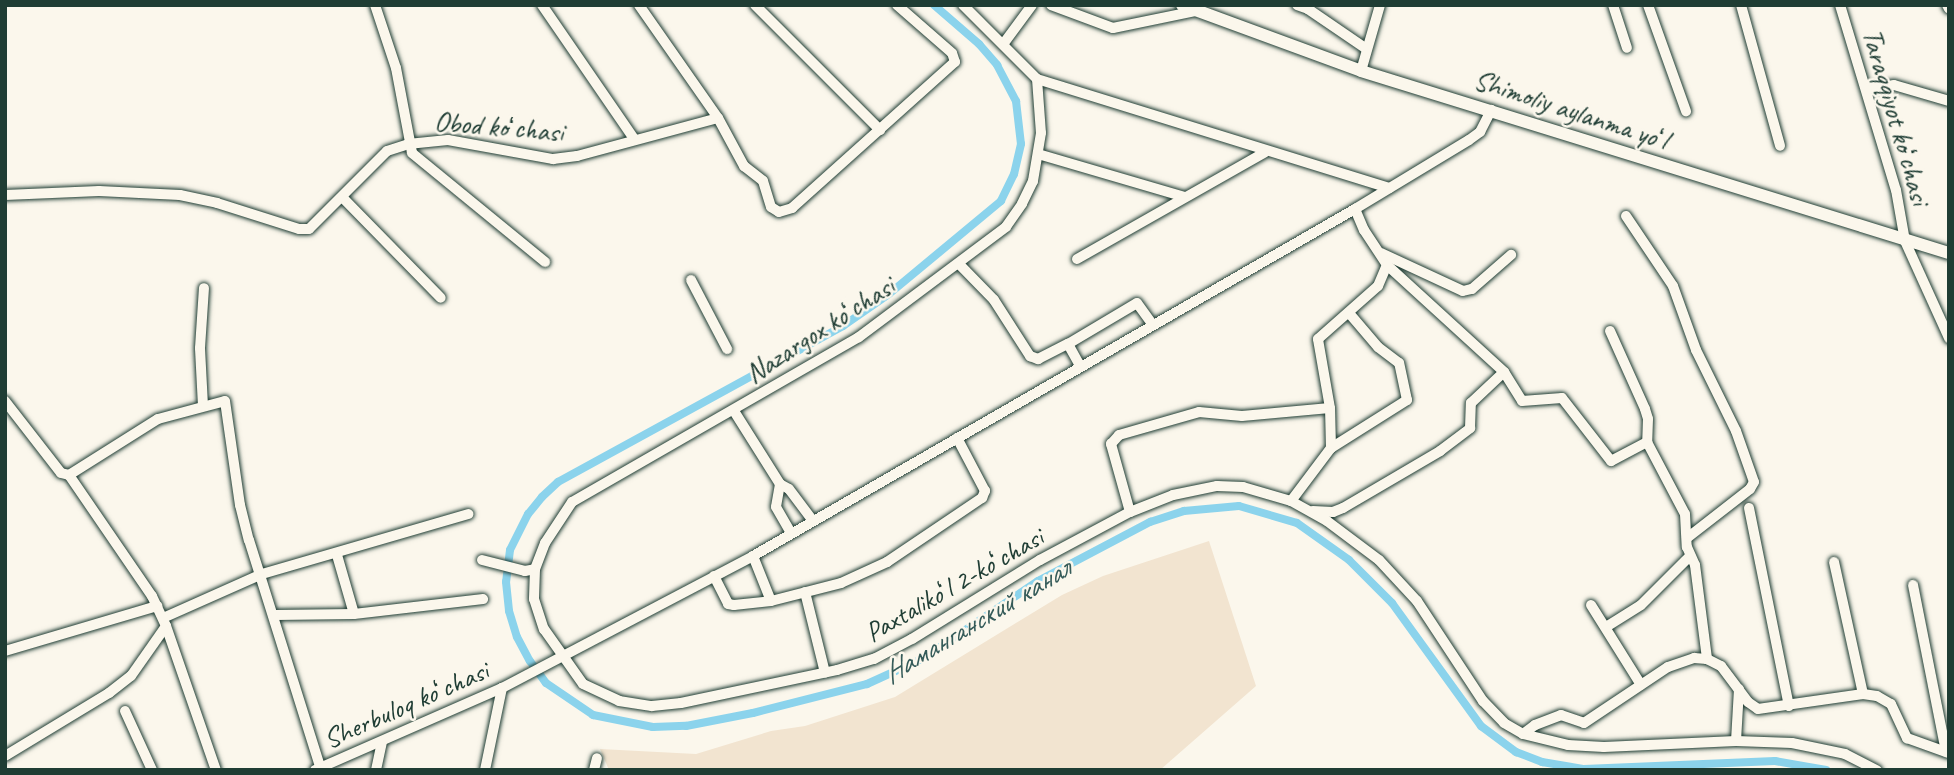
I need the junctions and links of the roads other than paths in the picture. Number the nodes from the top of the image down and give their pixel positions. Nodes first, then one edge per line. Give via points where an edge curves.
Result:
1 (375, 5) edge
2 (542, 5) edge
3 (639, 5) edge
4 (755, 5) edge
5 (897, 5) edge
6 (963, 5) edge
7 (1032, 5) edge
8 (1051, 5) edge
9 (1182, 5) edge
10 (1297, 5) edge
11 (1380, 5) edge
12 (1613, 5) edge
13 (1648, 5) edge
14 (1741, 5) edge
15 (1840, 5) edge
16 (1309, 7) edge
17 (1196, 11) junction
18 (1004, 43) junction
19 (1365, 48) junction
20 (1627, 48) dead end
21 (1361, 71) junction
22 (1037, 79) junction
23 (1866, 89) junction
24 (1949, 101) edge
25 (1491, 110) junction
26 (1686, 111) dead end
27 (718, 118) junction
28 (880, 130) junction
29 (634, 139) junction
30 (408, 144) junction
31 (1780, 146) dead end
32 (1265, 152) junction
33 (1038, 154) junction
34 (1390, 188) junction
35 (5, 195) edge
36 (342, 197) junction
37 (1185, 197) junction
38 (1356, 209) junction
39 (1626, 216) dead end
40 (1905, 241) junction
41 (1380, 253) junction
42 (1949, 253) edge
43 (1511, 255) dead end
44 (1077, 259) dead end
45 (545, 262) dead end
46 (959, 264) junction
47 (1387, 265) junction
48 (691, 280) dead end
49 (204, 288) dead end
50 (441, 298) dead end
51 (1349, 313) junction
52 (1153, 324) junction
53 (1610, 331) dead end
54 (1949, 338) edge
55 (1068, 344) junction
56 (727, 349) dead end
57 (1080, 366) junction
58 (1504, 372) junction
59 (5, 401) edge
60 (202, 406) junction
61 (1330, 408) junction
62 (734, 411) junction
63 (957, 438) junction
64 (1647, 442) junction
65 (1331, 448) junction
66 (69, 475) junction
67 (780, 484) junction
68 (1291, 501) junction
69 (1749, 508) dead end
70 (1309, 511) junction
71 (1129, 512) junction
72 (468, 514) dead end
73 (813, 521) junction
74 (791, 533) junction
75 (1687, 538) junction
76 (337, 555) junction
77 (753, 555) junction
78 (484, 561) dead end
79 (1692, 561) junction
80 (1834, 562) dead end
81 (530, 570) junction
82 (262, 574) junction
83 (714, 576) junction
84 (1913, 585) dead end
85 (805, 592) junction
86 (482, 598) dead end
87 (771, 601) junction
88 (1591, 605) dead end
89 (157, 606) junction
90 (354, 614) junction
91 (275, 615) junction
92 (165, 622) junction
93 (1608, 630) junction
94 (5, 651) edge
95 (562, 657) junction
96 (1707, 659) junction
97 (825, 673) junction
98 (1641, 685) junction
99 (1739, 687) junction
100 (502, 688) junction
101 (1863, 694) junction
102 (1788, 706) junction
103 (125, 710) dead end
104 (1523, 734) junction
105 (1736, 741) junction
106 (382, 742) junction
107 (1947, 752) edge
108 (5, 756) edge
109 (597, 758) dead end
110 (318, 769) edge
111 (152, 770) edge
112 (216, 770) edge
113 (376, 770) edge
114 (485, 770) edge
115 (594, 770) edge
116 (1877, 770) edge

1 - 30 street via 396,68
2 - 29 street
3 - 27 street
4 - 28 street
5 - 28 street via 955,58
6 - 18 street
7 - 18 street
8 - 17 street via 1113,27
9 - 17 main road, Shimoliy aylanma yoʻl
10 - 16 street
11 - 19 street
12 - 20 street
13 - 26 street
14 - 31 street
15 - 23 street, Taraqqiyot koʻchasi
16 - 19 street
17 - 21 main road, Shimoliy aylanma yoʻl
18 - 22 street
19 - 21 street
21 - 25 main road, Shimoliy aylanma yoʻl
22 - 32 street
22 - 33 street, Nazargox koʻchasi
23 - 24 street via 1894,85
23 - 40 street, Taraqqiyot koʻchasi via 1896,190
25 - 34 street, Sherbuloq koʻchasi via 1480,132
25 - 40 main road, Shimoliy aylanma yoʻl
27 - 28 street via 744,166 763,181 767,202 779,212 792,208
27 - 29 street, Obod koʻchasi
29 - 30 street, Obod koʻchasi via 553,159 448,140
30 - 36 street, Obod koʻchasi via 387,150
30 - 45 street via 423,165
32 - 34 street
32 - 37 street
33 - 37 street
33 - 46 street, Nazargox koʻchasi via 1033,181 1006,227
34 - 38 street, Sherbuloq koʻchasi
35 - 36 street, Obod koʻchasi via 99,191 180,195 299,229 314,225
36 - 50 street
37 - 44 street
38 - 41 street
38 - 52 street, Sherbuloq koʻchasi
39 - 75 street via 1664,268 1677,295 1696,350 1737,430 1754,482
40 - 42 main road, Shimoliy aylanma yoʻl
40 - 54 street, Taraqqiyot koʻchasi
41 - 43 street via 1463,292
41 - 47 street
46 - 55 street via 994,300 1030,356 1038,359
46 - 62 street, Nazargox koʻchasi via 859,337
47 - 51 street via 1378,286
47 - 58 street
48 - 56 street
49 - 60 street
51 - 61 street via 1318,339
51 - 65 street via 1378,347 1399,363 1407,400
52 - 55 street via 1138,303
52 - 57 street, Sherbuloq koʻchasi
53 - 64 street via 1648,419
55 - 57 street
57 - 63 street, Sherbuloq koʻchasi
58 - 64 street via 1522,401 1558,397 1567,402 1611,461
58 - 70 street via 1471,403 1470,428 1440,451 1343,508
59 - 66 street via 61,473
60 - 66 street via 152,422
60 - 82 street via 225,401 240,506
61 - 65 street
61 - 71 street via 1242,416 1199,412 1119,435 1111,444
62 - 67 street
62 - 81 street, Nazargox koʻchasi via 572,502
63 - 73 street, Sherbuloq koʻchasi
63 - 85 street via 985,491 982,498 875,569
64 - 75 street via 1685,514
65 - 68 street
66 - 89 street
67 - 73 street
67 - 74 street via 776,507
68 - 70 street, Paxtalikoʻl 2-koʻchasi
68 - 71 street, Paxtalikoʻl 2-koʻchasi via 1243,487 1217,486 1173,495
69 - 102 street
70 - 104 street, Paxtalikoʻl 2-koʻchasi via 1352,538 1399,579 1483,701 1504,723
71 - 97 street, Paxtalikoʻl 2-koʻchasi via 884,654
72 - 76 street
73 - 74 street, Sherbuloq koʻchasi
74 - 77 street, Sherbuloq koʻchasi
75 - 79 street
76 - 82 street
76 - 90 street
77 - 83 street, Sherbuloq koʻchasi
77 - 87 street
78 - 81 street
79 - 93 street
79 - 96 street
80 - 101 street
81 - 95 street, Nazargox koʻchasi via 537,612
82 - 91 street
82 - 92 street
83 - 87 street via 728,604
83 - 95 street, Sherbuloq koʻchasi
84 - 107 street
85 - 87 street
85 - 97 street
86 - 90 street
88 - 93 street
89 - 92 street
89 - 94 street
90 - 91 street
91 - 110 street
92 - 108 street via 131,676
92 - 112 street
93 - 98 street
95 - 97 street, Paxtalikoʻl 2-koʻchasi via 583,684 620,701 652,706
95 - 100 street, Sherbuloq koʻchasi
96 - 98 street via 1681,662
96 - 99 street via 1721,666
98 - 104 street via 1584,723 1561,715
99 - 102 street via 1758,709
99 - 105 street
100 - 106 street, Sherbuloq koʻchasi
100 - 114 street
101 - 102 street
101 - 107 street via 1891,704 1907,738
103 - 111 street
104 - 105 street via 1569,746
105 - 116 street via 1828,750
106 - 110 street, Sherbuloq koʻchasi
106 - 113 street
109 - 115 street

